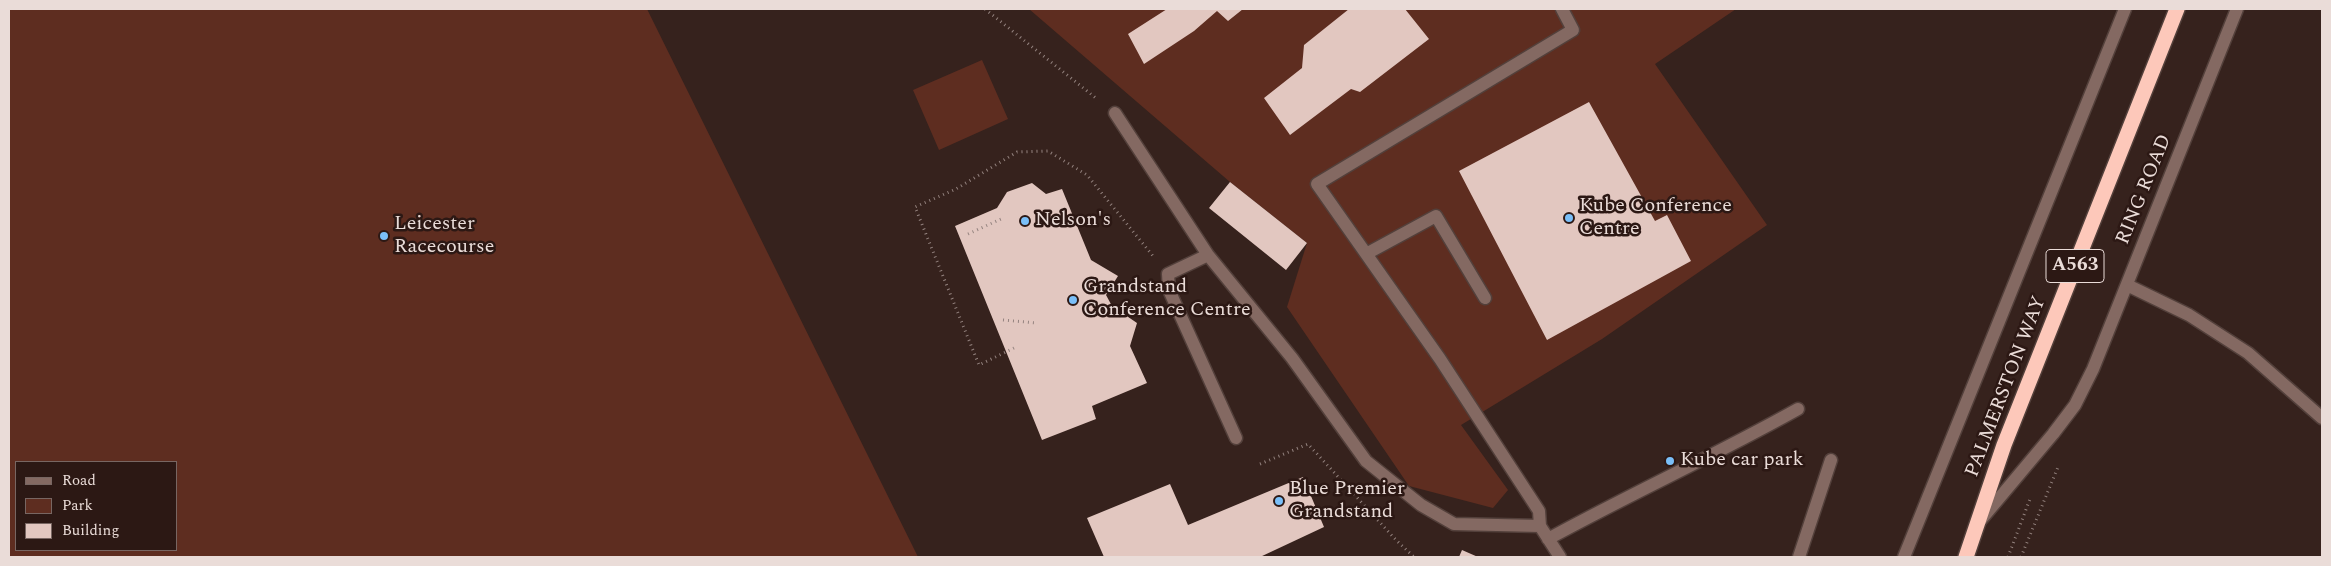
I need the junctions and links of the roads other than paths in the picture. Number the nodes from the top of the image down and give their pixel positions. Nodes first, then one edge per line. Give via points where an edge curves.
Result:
1 (1562, 9) edge
2 (2125, 9) edge
3 (2177, 9) edge
4 (2236, 9) edge
5 (1115, 113) road end
6 (1366, 254) junction
7 (1208, 255) junction
8 (2128, 285) junction
9 (1485, 298) dead end
10 (1798, 409) dead end
11 (2322, 418) edge
12 (1236, 438) dead end
13 (1831, 460) dead end
14 (1540, 526) junction
15 (1976, 526) junction
16 (1548, 540) junction
17 (1560, 557) edge
18 (1799, 557) edge
19 (1904, 557) edge
20 (1966, 557) edge

1 - 6 street via 1574,30 1317,184
2 - 19 street
3 - 15 highway, PALMERSTON WAY / A563 via 2004,445
4 - 8 street, RING ROAD
5 - 7 street
6 - 9 street via 1436,216
6 - 14 street via 1539,511
7 - 12 street via 1168,274 1170,290
7 - 14 street via 1292,358 1366,461 1421,505 1454,524
8 - 11 street via 2189,315 2248,353
8 - 15 street, RING ROAD via 2075,405
10 - 16 street
13 - 18 street
14 - 16 street
15 - 20 highway, PALMERSTON WAY / A563
16 - 17 street

